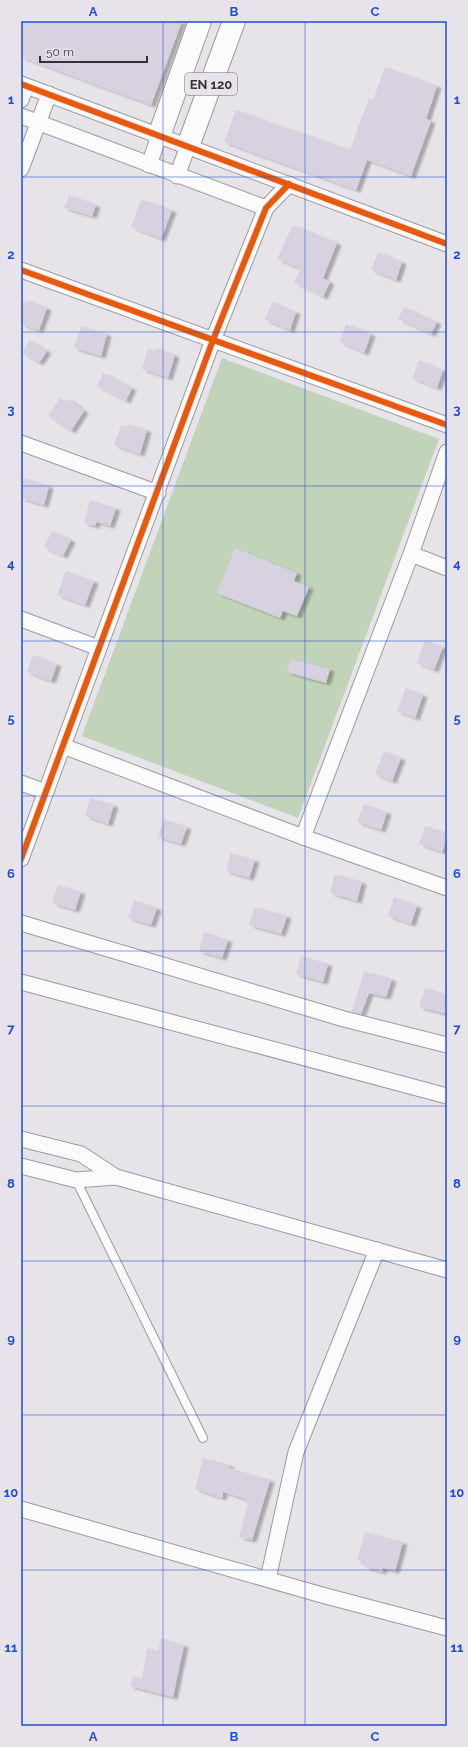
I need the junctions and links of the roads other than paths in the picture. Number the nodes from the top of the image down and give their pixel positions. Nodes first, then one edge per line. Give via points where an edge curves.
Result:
1 (200, 21) edge
2 (234, 21) edge
3 (23, 90) edge
4 (49, 94) junction
5 (21, 116) edge
6 (38, 122) junction
7 (159, 136) junction
8 (188, 146) junction
9 (148, 165) junction
10 (21, 170) edge
11 (177, 176) junction
12 (289, 184) junction
13 (266, 208) junction
14 (447, 244) edge
15 (21, 270) edge
16 (213, 340) junction
17 (447, 425) edge
18 (21, 443) edge
19 (447, 452) edge
20 (158, 493) junction
21 (411, 554) junction
22 (447, 568) edge
23 (21, 619) edge
24 (99, 648) junction
25 (63, 746) junction
26 (21, 783) edge
27 (46, 792) junction
28 (303, 837) junction
29 (21, 859) edge
30 (447, 888) edge
31 (21, 923) edge
32 (21, 982) edge
33 (447, 1046) edge
34 (447, 1096) edge
35 (21, 1139) edge
36 (81, 1154) junction
37 (21, 1166) edge
38 (116, 1177) junction
39 (76, 1180) junction
40 (377, 1250) junction
41 (447, 1270) edge
42 (202, 1438) dead end
43 (21, 1509) edge
44 (268, 1579) junction
45 (447, 1628) edge

1 - 7 main road, EN 120
2 - 8 main road, EN 120
3 - 4 street
4 - 6 street
4 - 7 street
5 - 6 street
6 - 9 street
6 - 10 street
7 - 8 street
7 - 9 street
8 - 11 street
8 - 12 street
9 - 11 street
11 - 13 street
12 - 13 street
12 - 14 street
13 - 16 street
15 - 16 street
16 - 17 street
16 - 20 street
18 - 20 street
19 - 21 street
20 - 24 street
21 - 22 street
21 - 28 street
23 - 24 street
24 - 25 street
25 - 27 street
25 - 28 street
26 - 27 street
27 - 29 street
28 - 30 street
31 - 33 street via 344,1019
32 - 34 street
35 - 36 street
36 - 38 street
36 - 39 street
37 - 39 street
38 - 39 street
38 - 40 street
39 - 42 lane
40 - 41 street
40 - 44 street via 296,1452
43 - 44 street
44 - 45 street

